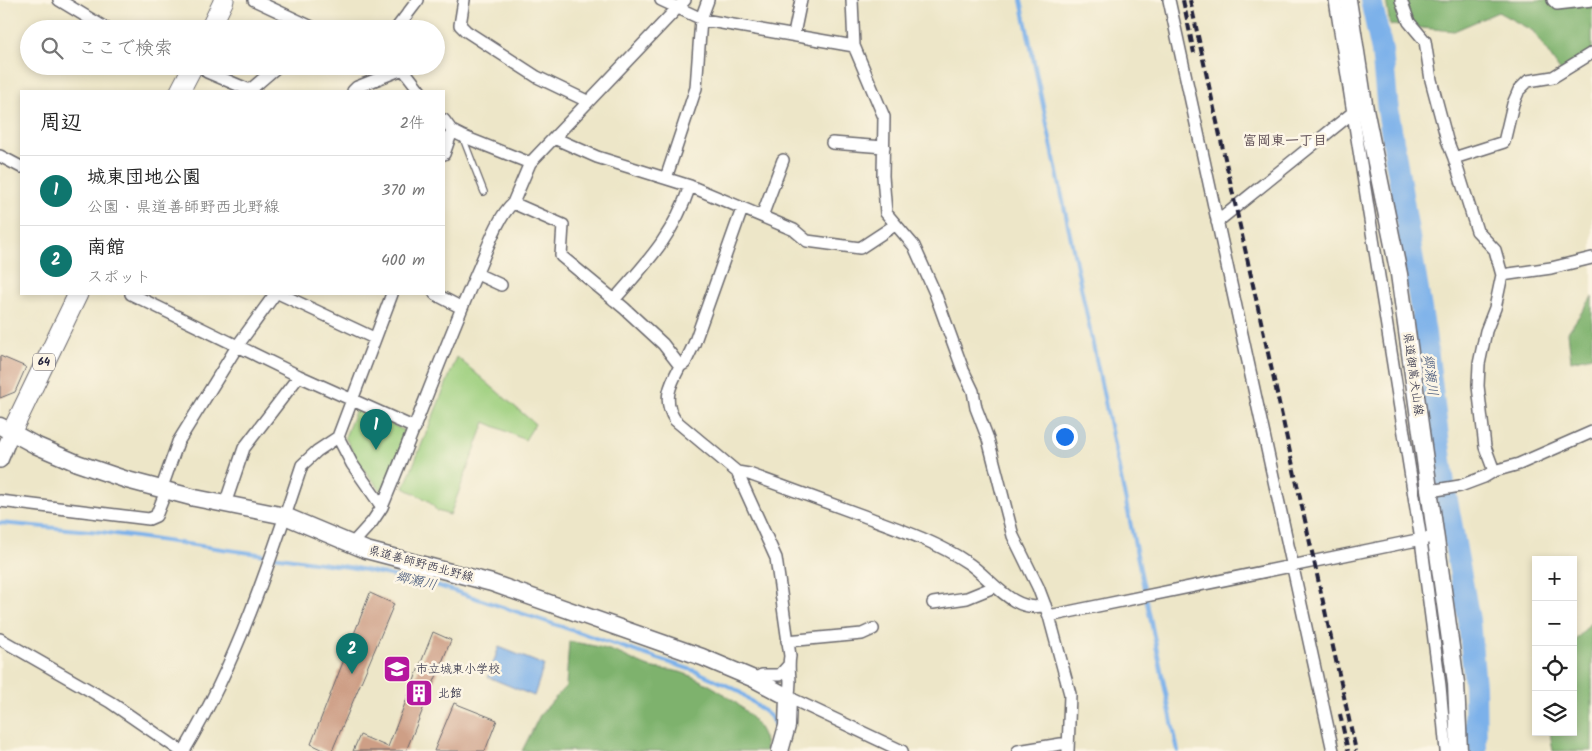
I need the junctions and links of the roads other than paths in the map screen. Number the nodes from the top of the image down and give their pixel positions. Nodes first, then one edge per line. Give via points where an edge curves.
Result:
1 (59, 0) edge
2 (224, 0) edge
3 (254, 0) edge
4 (418, 0) edge
5 (464, 0) edge
6 (661, 0) edge
7 (708, 0) edge
8 (801, 0) edge
9 (852, 0) edge
10 (1169, 0) edge
11 (1334, 0) edge
12 (1348, 0) edge
13 (1401, 0) edge
14 (1553, 0) edge
15 (1592, 0) edge
16 (682, 3) edge
17 (702, 19) junction
18 (92, 20) edge
19 (214, 20) edge
20 (297, 20) edge
21 (403, 20) edge
22 (794, 34) junction
23 (854, 46) junction
24 (1592, 53) edge
25 (190, 75) edge
26 (211, 75) edge
27 (268, 75) edge
28 (383, 75) edge
29 (406, 75) edge
30 (181, 90) edge
31 (249, 90) edge
32 (252, 90) edge
33 (354, 90) edge
34 (419, 90) edge
35 (587, 101) junction
36 (1364, 104) junction
37 (1351, 114) junction
38 (445, 121) edge
39 (457, 134) junction
40 (554, 138) junction
41 (832, 143) dead end
42 (884, 147) junction
43 (445, 152) edge
44 (0, 156) edge
45 (1454, 158) junction
46 (783, 160) dead end
47 (530, 163) junction
48 (20, 166) edge
49 (666, 178) junction
50 (690, 186) junction
51 (484, 192) dead end
52 (513, 203) junction
53 (742, 209) junction
54 (762, 216) junction
55 (1217, 222) junction
56 (896, 225) junction
57 (1592, 258) edge
58 (476, 274) junction
59 (1502, 275) junction
60 (501, 285) dead end
61 (77, 295) edge
62 (133, 295) edge
63 (274, 295) edge
64 (282, 295) edge
65 (392, 295) edge
66 (437, 295) edge
67 (614, 300) junction
68 (462, 308) junction
69 (374, 338) junction
70 (238, 345) junction
71 (680, 366) junction
72 (299, 376) junction
73 (354, 399) junction
74 (415, 428) junction
75 (6, 429) edge
76 (1592, 432) edge
77 (338, 437) junction
78 (0, 460) edge
79 (1494, 471) junction
80 (737, 472) junction
81 (163, 490) junction
82 (1434, 490) junction
83 (0, 501) edge
84 (225, 504) junction
85 (382, 507) junction
86 (285, 516) junction
87 (1428, 538) junction
88 (353, 543) junction
89 (1293, 567) junction
90 (994, 586) junction
91 (933, 603) dead end
92 (1045, 605) junction
93 (1049, 616) junction
94 (873, 629) dead end
95 (0, 639) edge
96 (787, 641) junction
97 (788, 666) junction
98 (754, 679) junction
99 (788, 697) junction
100 (1067, 747) edge
101 (183, 751) edge
102 (780, 751) edge
103 (902, 751) edge
104 (1018, 751) edge
105 (1333, 751) edge
106 (1446, 751) edge
107 (1459, 751) edge

1 - 18 street
2 - 19 main road
3 - 20 street
4 - 21 street
5 - 35 street via 460,25 466,31 537,77
6 - 16 street
7 - 17 street
8 - 22 street
9 - 23 street
10 - 55 street
11 - 37 street
12 - 36 main road, 県道御嵩犬山線
13 - 45 street via 1409,22 1424,41 1446,140
14 - 15 street via 1558,4
16 - 17 street
16 - 35 street
17 - 22 street
17 - 49 street via 696,88
22 - 23 street
23 - 42 street via 884,117
24 - 45 street via 1553,77 1528,81 1519,90 1504,142
25 - 30 main road
26 - 31 street
27 - 32 street
28 - 33 street
29 - 34 street
35 - 40 street
36 - 37 street
36 - 82 main road, 県道御嵩犬山線 via 1399,274
37 - 55 street
37 - 87 street
38 - 39 street
39 - 43 street
39 - 47 street
39 - 51 lane
40 - 47 street
40 - 49 street via 597,157
41 - 42 street
42 - 56 street via 886,213
44 - 48 street
45 - 59 street via 1477,231 1495,250
46 - 54 street
47 - 52 street
49 - 50 street
50 - 53 street
50 - 67 street via 681,214 662,246
52 - 58 street
52 - 67 street via 563,226 561,256
53 - 54 street
53 - 71 street via 694,344 685,363
54 - 56 street via 794,230 806,241 860,248
55 - 89 street
56 - 92 street via 914,246 942,310 973,391 1013,536
57 - 59 street
58 - 60 street
58 - 68 street
59 - 79 street via 1486,330 1478,386 1485,447
61 - 75 main road, 64
62 - 70 street
63 - 70 street
64 - 69 street
65 - 69 street
66 - 68 street
67 - 71 street via 663,344
68 - 74 street
69 - 73 street
70 - 72 street
70 - 81 street via 178,442
71 - 80 street via 667,390 669,410 675,420
72 - 73 street
72 - 84 street via 244,448
73 - 74 street
73 - 77 street
74 - 85 street
75 - 78 street
75 - 81 main road, 県道善師野西北野線 via 77,463
76 - 79 street
77 - 85 street via 352,464
77 - 86 street via 302,465
79 - 82 street via 1460,486
80 - 90 street via 904,531 969,563
80 - 96 street via 776,558
81 - 83 street via 156,516 149,519
81 - 84 main road, 県道善師野西北野線
82 - 87 main road, 県道御嵩犬山線
84 - 86 main road, 県道善師野西北野線
85 - 88 street
86 - 88 main road, 県道善師野西北野線
86 - 101 street via 226,674
87 - 89 street
87 - 106 street
87 - 107 main road, 県道御嵩犬山線 via 1456,683
88 - 98 main road, 県道善師野西北野線 via 366,550 492,583 702,657
89 - 93 street
89 - 105 street
90 - 91 street via 967,598
90 - 92 street via 1013,600 1035,608
92 - 93 street
93 - 100 street via 1070,694
94 - 96 street via 862,634
95 - 101 street via 110,702
96 - 97 street
97 - 98 street via 780,675 762,675
97 - 99 street via 792,685
98 - 99 main road, 県道善師野西北野線
99 - 102 main road via 787,726
99 - 103 street
100 - 104 street

